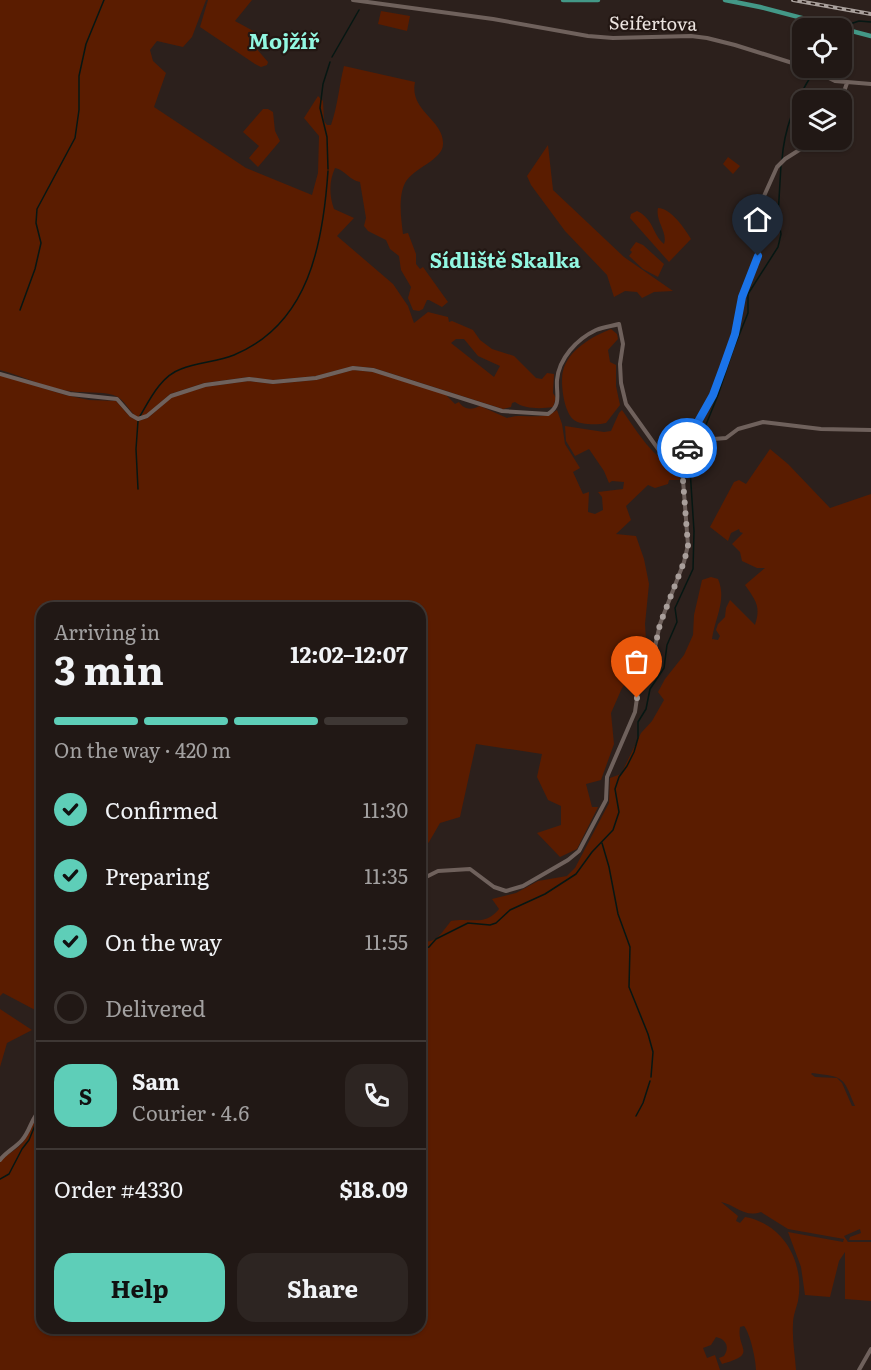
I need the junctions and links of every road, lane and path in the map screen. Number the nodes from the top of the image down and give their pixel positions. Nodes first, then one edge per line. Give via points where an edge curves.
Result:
1 (353, 0) edge
2 (563, 0) edge
3 (598, 0) edge
4 (725, 0) edge
5 (871, 36) edge
6 (792, 63) edge
7 (830, 78) edge
8 (847, 83) junction
9 (871, 84) edge
10 (845, 90) edge
11 (799, 150) edge
12 (0, 374) edge
13 (695, 427) junction
14 (871, 430) edge
15 (682, 467) junction
16 (426, 877) edge
17 (36, 1113) edge
18 (0, 1160) edge
19 (871, 1349) edge
20 (859, 1370) edge

1 - 6 street, Seifertova via 613,38 691,36
2 - 3 main road
4 - 5 main road
7 - 8 street
8 - 9 street
8 - 10 street
11 - 13 street via 779,165 764,196 756,219 758,256 742,297 735,334 713,395
12 - 15 street via 70,394 117,399 138,419 171,396 205,385 249,379 273,382 316,378 353,368 373,370 502,411 548,414 558,403 557,378 568,353 595,330 619,324 623,344 621,383 626,404 666,460
13 - 14 street via 714,439 763,422
13 - 15 street
15 - 16 street via 688,546 684,562 660,624 651,665 639,684 635,712 607,777 606,800 579,851 523,886 506,891 470,869 438,871
17 - 18 street via 28,1133
19 - 20 street

